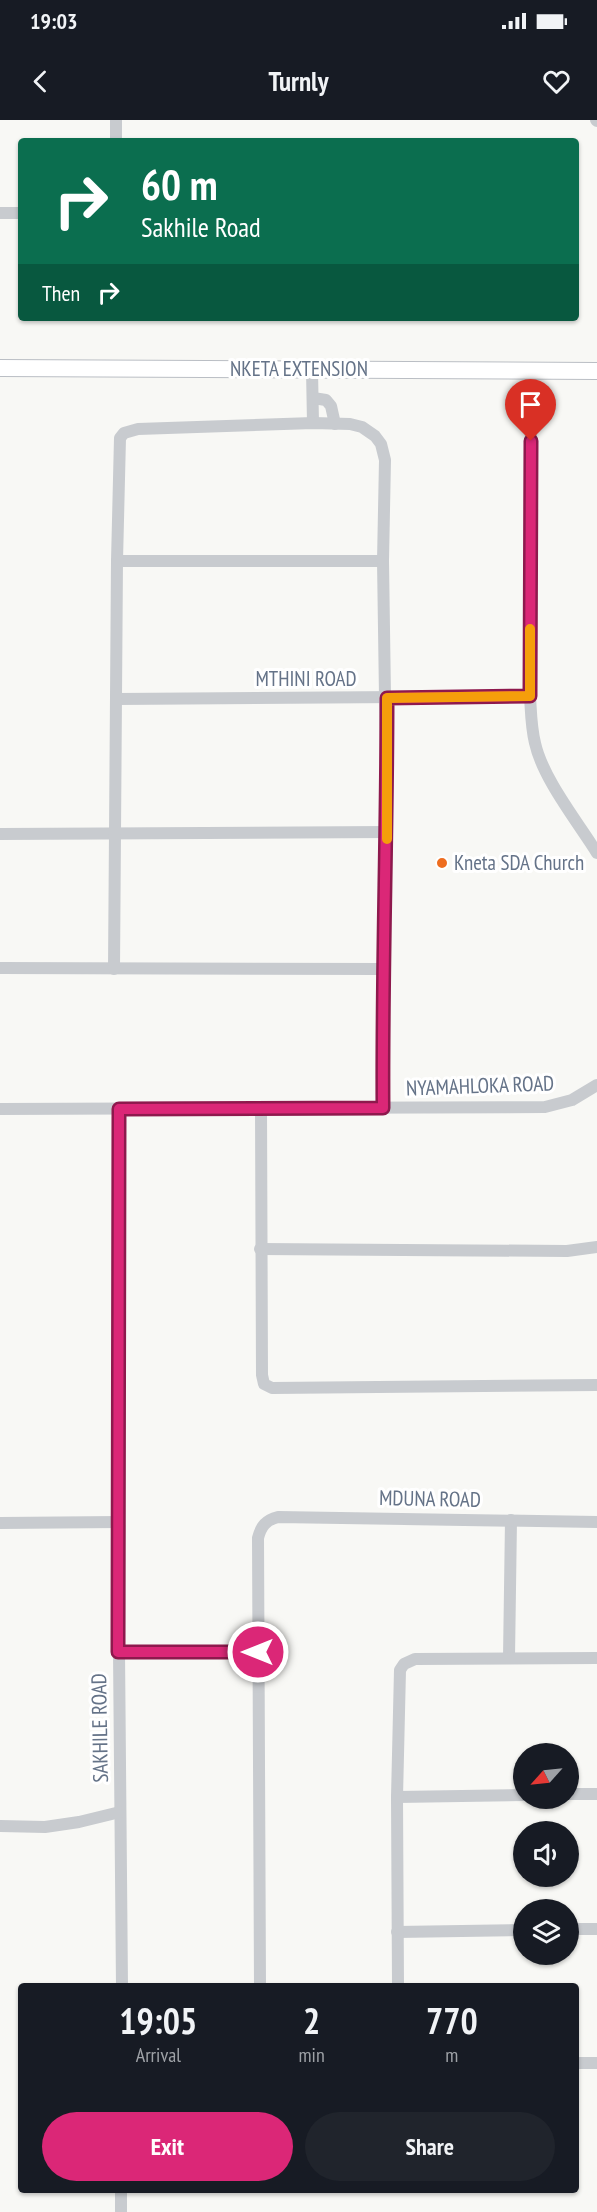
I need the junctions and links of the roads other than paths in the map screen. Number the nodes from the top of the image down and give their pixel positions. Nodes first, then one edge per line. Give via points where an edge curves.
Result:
1 (116, 120) edge
2 (116, 138) edge
3 (0, 213) edge
4 (18, 213) edge
5 (0, 368) edge
6 (312, 370) junction
7 (531, 371) junction
8 (597, 371) edge
9 (313, 398) junction
10 (313, 423) junction
11 (335, 423) junction
12 (117, 561) junction
13 (383, 561) junction
14 (530, 696) junction
15 (387, 698) junction
16 (117, 699) junction
17 (387, 832) junction
18 (0, 834) edge
19 (116, 834) junction
20 (597, 854) edge
21 (0, 968) edge
22 (114, 969) junction
23 (383, 969) junction
24 (597, 1085) edge
25 (261, 1108) junction
26 (383, 1108) junction
27 (0, 1109) edge
28 (119, 1109) junction
29 (597, 1247) edge
30 (260, 1249) junction
31 (597, 1385) edge
32 (510, 1520) junction
33 (119, 1522) junction
34 (597, 1522) edge
35 (0, 1523) edge
36 (118, 1652) junction
37 (258, 1652) junction
38 (509, 1658) junction
39 (597, 1658) edge
40 (579, 1794) edge
41 (597, 1794) edge
42 (513, 1795) edge
43 (397, 1797) junction
44 (120, 1812) junction
45 (0, 1826) edge
46 (579, 1929) edge
47 (597, 1929) edge
48 (513, 1930) edge
49 (398, 1932) junction
50 (122, 1983) edge
51 (260, 1983) edge
52 (398, 1983) edge
53 (579, 2063) edge
54 (597, 2063) edge
55 (121, 2193) edge
56 (121, 2212) edge

1 - 2 street
3 - 4 street
5 - 6 street, NKETA EXTENSION
6 - 7 street, NKETA EXTENSION
6 - 9 street
7 - 8 street, NKETA EXTENSION
7 - 14 street
9 - 10 street
9 - 11 street via 326,400
10 - 11 street
10 - 12 street via 138,429 124,433 119,443
11 - 13 street via 362,427 381,444
12 - 13 street
12 - 16 street
13 - 15 street
14 - 15 street, MTHINI ROAD
14 - 20 street via 535,744 543,766
15 - 16 street, MTHINI ROAD
15 - 17 street
16 - 19 street
17 - 19 street
17 - 23 street
18 - 19 street
19 - 22 street
21 - 22 street
22 - 23 street
23 - 26 street
24 - 26 street, NYAMAHLOKA ROAD via 572,1100 545,1107
25 - 26 street, NYAMAHLOKA ROAD
25 - 28 street, NYAMAHLOKA ROAD
25 - 30 street
27 - 28 street, NYAMAHLOKA ROAD
28 - 33 street, SAKHILE ROAD
29 - 30 street via 567,1251
30 - 31 street via 262,1375 268,1387
32 - 34 street, MDUNA ROAD
32 - 37 street, MDUNA ROAD via 278,1516 264,1523 258,1538
32 - 38 street
33 - 35 street
33 - 36 street, SAKHILE ROAD
36 - 37 street
36 - 44 street, SAKHILE ROAD
37 - 51 street
38 - 39 street
38 - 43 street via 415,1659 404,1664 399,1674
40 - 41 street
42 - 43 street
43 - 49 street
44 - 45 street via 45,1827
44 - 50 street, SAKHILE ROAD
46 - 47 street
48 - 49 street
49 - 52 street
53 - 54 street
55 - 56 street

